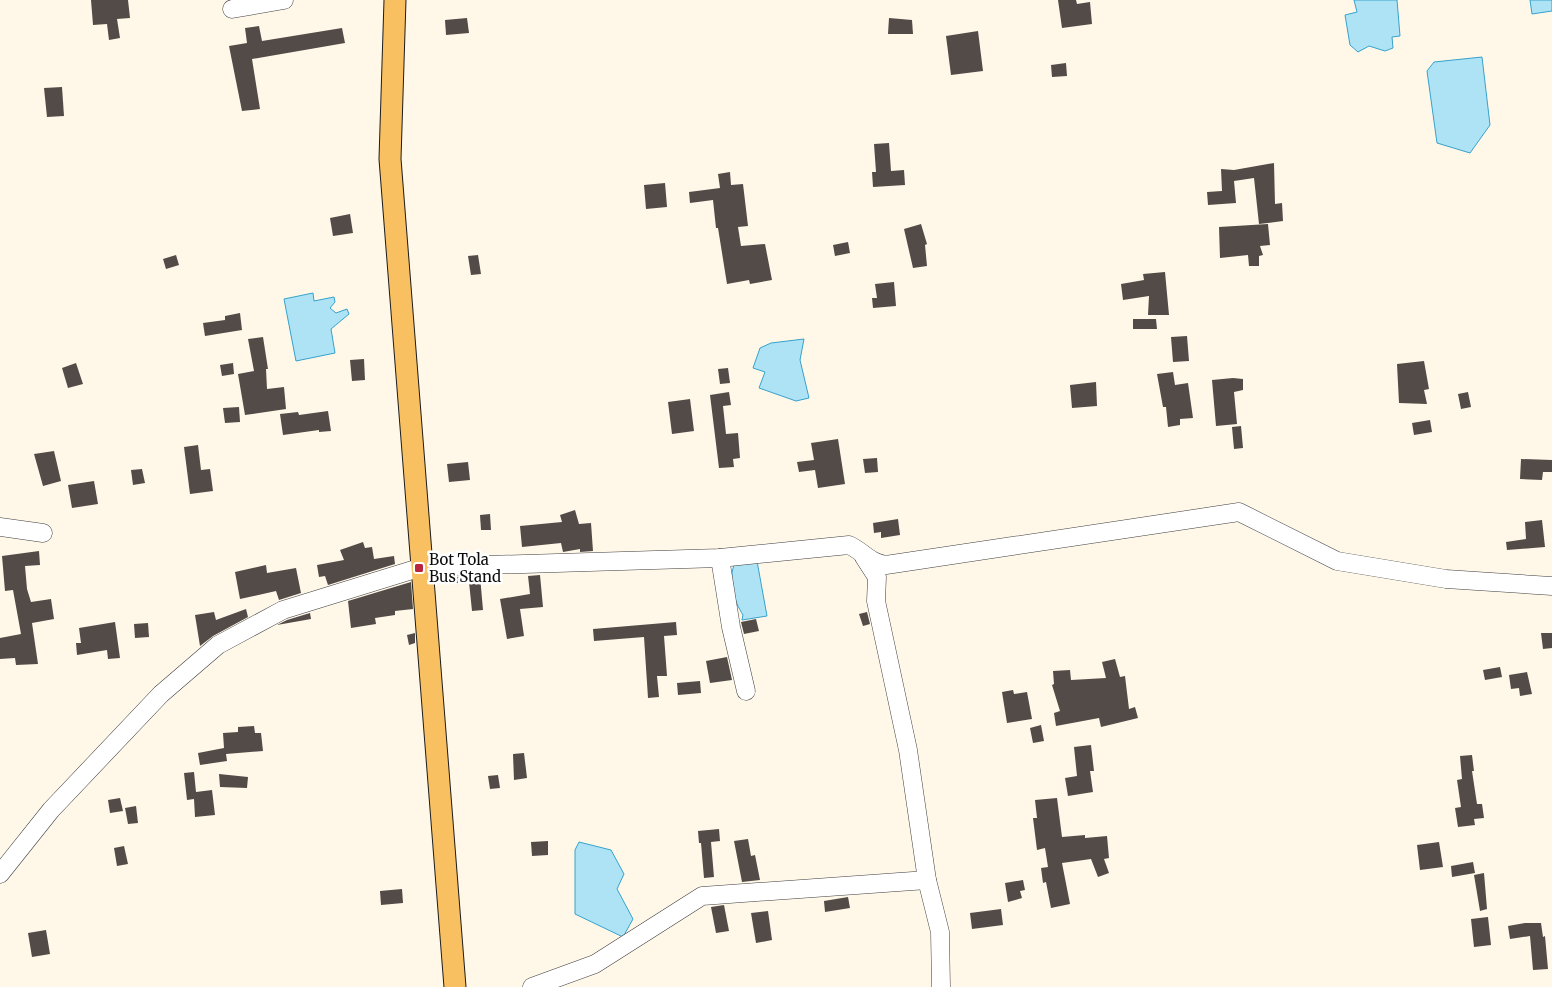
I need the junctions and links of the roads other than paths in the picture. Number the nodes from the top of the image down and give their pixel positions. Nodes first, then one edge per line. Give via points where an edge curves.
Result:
1 (284, 0) edge
2 (395, 0) edge
3 (232, 9) dead end
4 (0, 527) edge
5 (43, 533) dead end
6 (864, 557) junction
7 (720, 558) junction
8 (422, 567) junction
9 (1552, 586) edge
10 (746, 691) dead end
11 (0, 874) edge
12 (927, 880) junction
13 (455, 987) edge
14 (532, 987) edge
15 (941, 987) edge

1 - 3 street
2 - 8 main road via 390,158
4 - 5 street
6 - 7 street via 849,545
6 - 9 street via 874,563 897,564 1239,512 1338,560 1446,579
6 - 12 street via 877,577 876,601 908,750
7 - 8 street
7 - 10 street
8 - 11 street via 283,610 218,645 161,694 51,810
8 - 13 main road
12 - 14 street via 702,896 596,964
12 - 15 street via 940,932

